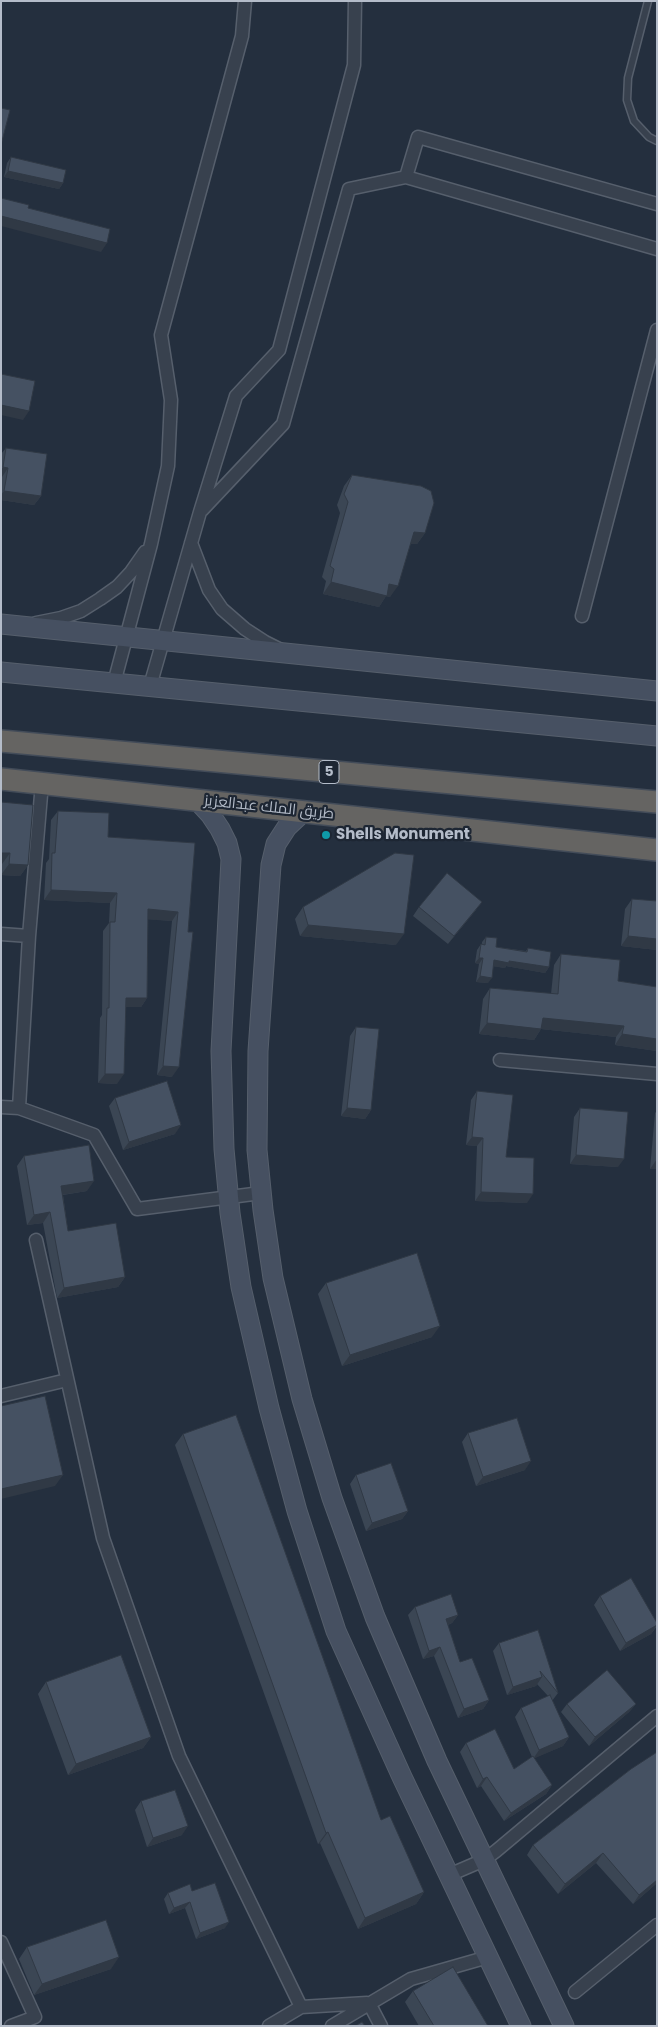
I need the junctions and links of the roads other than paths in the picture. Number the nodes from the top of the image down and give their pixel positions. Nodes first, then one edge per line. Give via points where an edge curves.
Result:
1 (245, 1) edge
2 (355, 1) edge
3 (648, 1) edge
4 (657, 141) edge
5 (406, 177) junction
6 (657, 204) edge
7 (657, 249) edge
8 (657, 330) edge
9 (200, 512) junction
10 (151, 544) junction
11 (191, 544) junction
12 (582, 616) dead end
13 (1, 624) edge
14 (21, 626) junction
15 (127, 637) junction
16 (163, 641) junction
17 (290, 654) junction
18 (1, 672) edge
19 (114, 683) junction
20 (150, 686) junction
21 (657, 691) edge
22 (657, 736) edge
23 (1, 741) edge
24 (1, 779) edge
25 (42, 784) junction
26 (197, 800) junction
27 (657, 802) edge
28 (303, 812) junction
29 (657, 850) edge
30 (1, 934) edge
31 (29, 936) junction
32 (500, 1060) dead end
33 (657, 1074) edge
34 (1, 1107) edge
35 (19, 1108) junction
36 (261, 1193) junction
37 (228, 1197) junction
38 (36, 1240) dead end
39 (67, 1380) junction
40 (1, 1396) edge
41 (657, 1716) edge
42 (484, 1860) junction
43 (449, 1875) junction
44 (657, 1924) edge
45 (1, 1942) edge
46 (488, 1957) junction
47 (575, 1992) dead end
48 (370, 2003) junction
49 (301, 2007) junction
50 (11, 2026) edge
51 (269, 2026) edge
52 (332, 2026) edge
53 (381, 2026) edge
54 (521, 2026) edge
55 (564, 2026) edge

1 - 10 street via 242,36 161,335 171,400 168,466
2 - 9 street via 354,65 279,350 236,396
3 - 4 lane via 628,78 627,100 634,121
5 - 6 street via 418,137
5 - 7 street
5 - 9 street via 348,189 283,424
8 - 12 street
9 - 11 street
10 - 14 street via 131,572 100,599 61,618
10 - 15 street
11 - 16 street
11 - 17 street via 209,590 222,609 245,629
13 - 14 main road
14 - 15 main road
15 - 16 main road
15 - 19 street
16 - 17 main road
16 - 20 street
17 - 21 main road
18 - 19 main road
19 - 20 main road
20 - 22 main road
23 - 27 highway, 5
24 - 25 highway, طريق الملك عبدالعزيز
25 - 26 highway, طريق الملك عبدالعزيز
25 - 31 street
26 - 28 highway, طريق الملك عبدالعزيز
26 - 37 main road via 220,829 231,859 221,1051
28 - 29 highway, طريق الملك عبدالعزيز
28 - 36 main road via 276,844 271,865 258,1051 257,1150
30 - 31 street
31 - 35 street
32 - 33 street
34 - 35 street
35 - 37 street via 94,1136 136,1209
36 - 37 street
36 - 42 main road via 273,1278 302,1399 332,1498 375,1618
37 - 43 main road via 241,1287 269,1408 297,1511 336,1632
38 - 39 street
39 - 40 street
39 - 49 street via 102,1538 179,1756
41 - 42 street
42 - 43 street
42 - 55 main road
43 - 46 main road
44 - 47 street
45 - 50 street via 35,2016
46 - 48 street via 411,1980
46 - 54 main road
48 - 49 street
48 - 52 street
48 - 53 street
49 - 51 street

